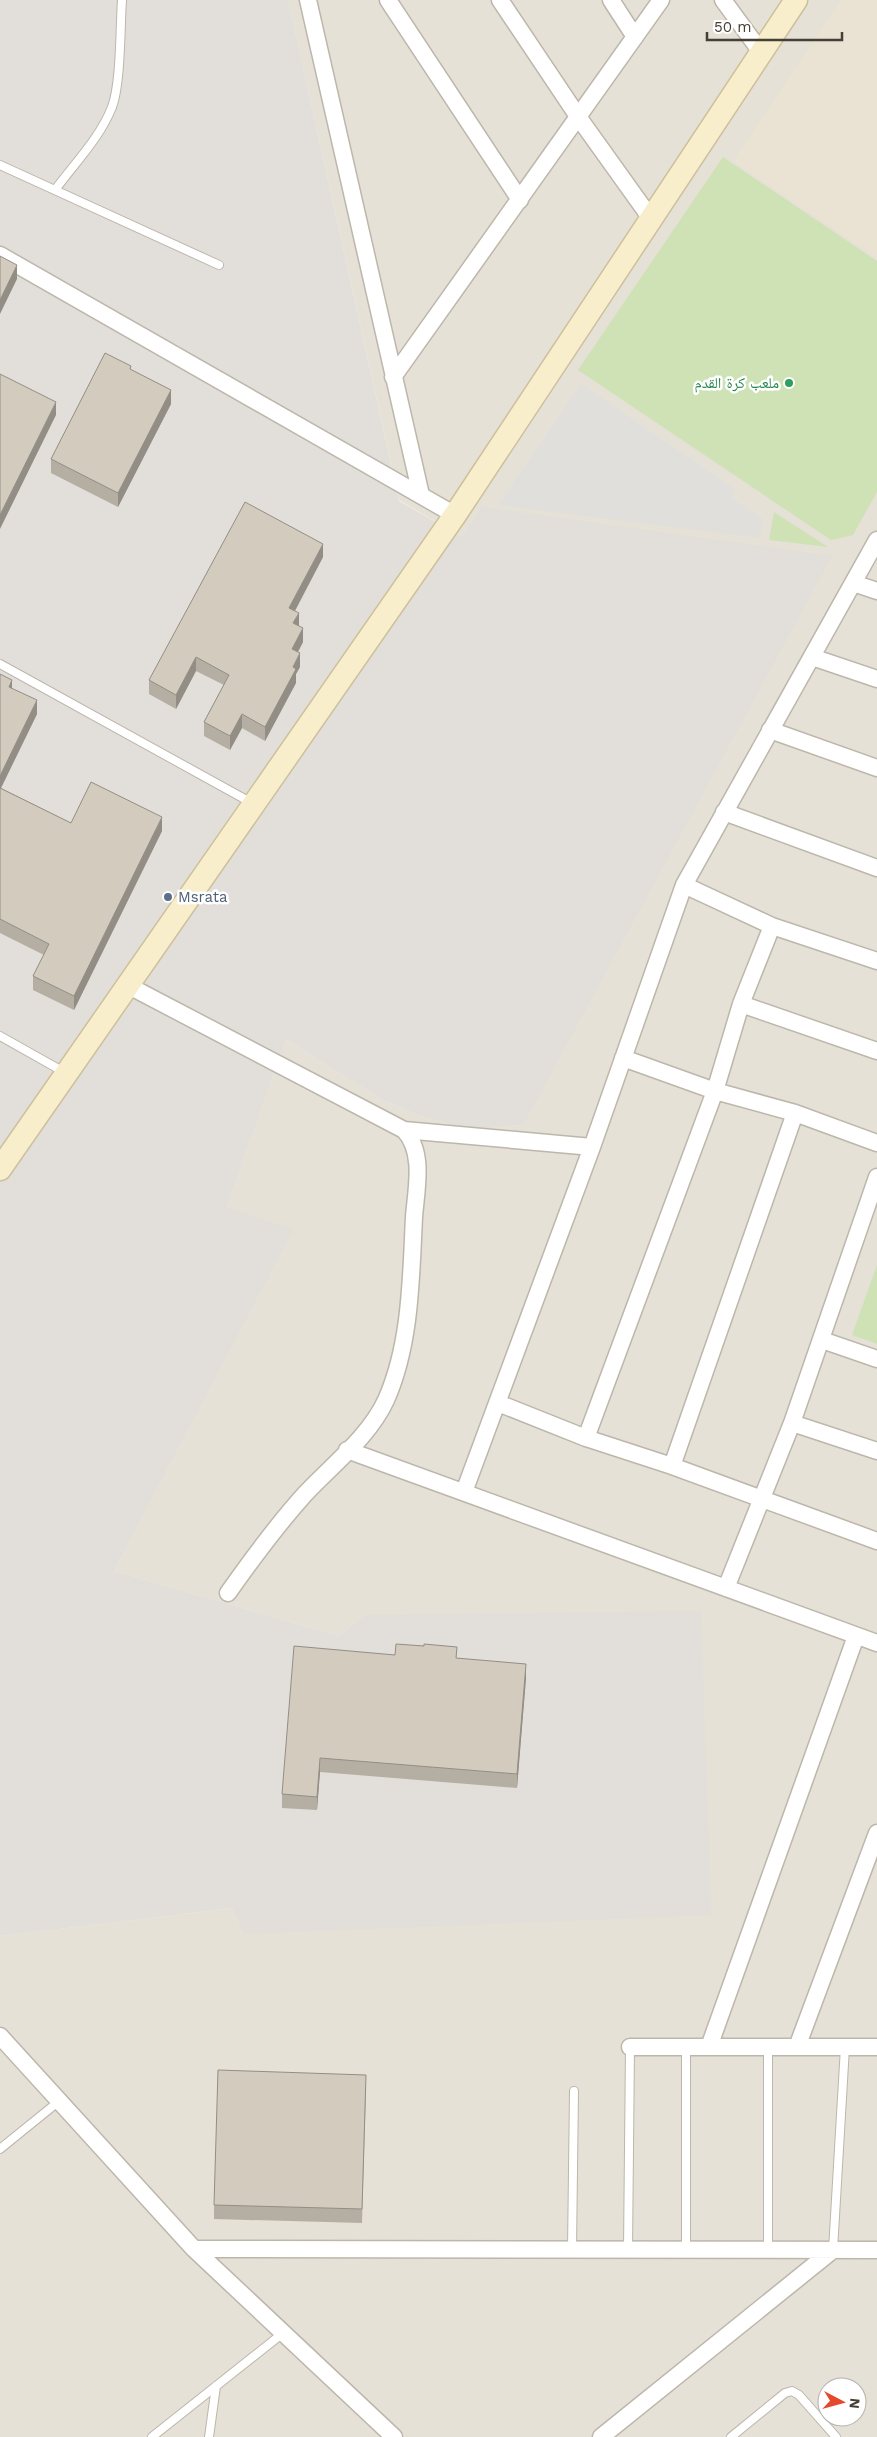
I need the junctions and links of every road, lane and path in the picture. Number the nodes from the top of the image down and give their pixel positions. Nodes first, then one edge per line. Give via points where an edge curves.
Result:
1 (122, 0) edge
2 (308, 0) edge
3 (388, 0) edge
4 (500, 0) edge
5 (611, 0) edge
6 (661, 0) edge
7 (723, 0) edge
8 (796, 0) edge
9 (636, 36) junction
10 (761, 52) junction
11 (579, 118) junction
12 (0, 165) edge
13 (55, 190) junction
14 (520, 200) junction
15 (652, 220) junction
16 (0, 255) edge
17 (220, 265) dead end
18 (393, 377) junction
19 (421, 495) junction
20 (455, 515) junction
21 (877, 540) edge
22 (853, 583) junction
23 (877, 591) edge
24 (812, 657) junction
25 (0, 664) edge
26 (877, 679) edge
27 (770, 730) junction
28 (877, 768) edge
29 (253, 804) junction
30 (724, 812) junction
31 (877, 868) edge
32 (684, 885) junction
33 (772, 926) junction
34 (877, 961) edge
35 (129, 986) junction
36 (741, 1004) junction
37 (0, 1036) edge
38 (877, 1051) edge
39 (623, 1058) junction
40 (66, 1074) junction
41 (715, 1091) junction
42 (795, 1113) junction
43 (404, 1130) junction
44 (877, 1143) edge
45 (592, 1147) junction
46 (0, 1169) edge
47 (877, 1177) edge
48 (822, 1340) junction
49 (877, 1360) edge
50 (498, 1404) junction
51 (792, 1423) junction
52 (586, 1438) junction
53 (347, 1450) junction
54 (877, 1451) edge
55 (672, 1466) junction
56 (464, 1492) junction
57 (762, 1499) junction
58 (877, 1541) edge
59 (726, 1588) junction
60 (228, 1593) dead end
61 (856, 1636) junction
62 (877, 1643) edge
63 (877, 1833) edge
64 (0, 2036) edge
65 (768, 2047) junction
66 (845, 2047) junction
67 (877, 2047) edge
68 (630, 2048) joint
69 (686, 2048) junction
70 (709, 2048) junction
71 (797, 2048) junction
72 (574, 2091) dead end
73 (58, 2102) junction
74 (0, 2149) edge
75 (194, 2248) junction
76 (572, 2249) junction
77 (628, 2249) junction
78 (686, 2249) junction
79 (768, 2250) junction
80 (833, 2250) junction
81 (877, 2250) edge
82 (283, 2333) junction
83 (216, 2386) junction
84 (611, 2434) edge
85 (152, 2437) edge
86 (209, 2437) edge
87 (394, 2437) edge
88 (731, 2437) edge
89 (836, 2437) edge

1 - 13 lane via 113,105 100,129
2 - 18 street
3 - 14 street
4 - 11 street
5 - 9 street
6 - 9 street
7 - 10 street
8 - 10 street
9 - 11 street
10 - 15 street
11 - 14 street
11 - 15 street
12 - 13 lane
13 - 17 lane
14 - 18 street
15 - 20 street
16 - 19 street
18 - 19 street
19 - 20 street
20 - 29 street
21 - 22 street
22 - 23 street
22 - 24 street
24 - 26 street
24 - 27 street
25 - 29 lane
27 - 28 street
27 - 30 street
29 - 35 street
30 - 31 street
30 - 32 street
32 - 33 street
32 - 39 street
33 - 34 street
33 - 36 street
35 - 40 street
35 - 43 street
36 - 38 street
36 - 41 street
37 - 40 lane
39 - 41 street
39 - 45 street
40 - 46 street
41 - 42 street
41 - 52 street
42 - 44 street
42 - 55 street
43 - 45 street
43 - 53 street via 412,1138 415,1149 417,1186 410,1294 399,1364 386,1400
45 - 50 street
47 - 48 street
48 - 49 street
48 - 51 street
50 - 52 street
50 - 56 street
51 - 54 street
51 - 57 street
52 - 55 street
53 - 56 street
53 - 60 street via 304,1495 255,1554
55 - 57 street
56 - 59 street
57 - 58 street
57 - 59 street
59 - 61 street
61 - 62 street
61 - 70 street
63 - 71 street
64 - 73 street
65 - 70 street
65 - 71 street
65 - 79 lane
66 - 67 street
66 - 71 street
66 - 80 lane
68 - 69 street
68 - 77 lane
69 - 70 street
69 - 78 lane
72 - 76 lane
73 - 74 lane
73 - 75 street
75 - 76 street
75 - 82 street
76 - 77 street
77 - 78 street
78 - 79 street
79 - 80 street
80 - 81 street
80 - 84 street
82 - 83 lane
82 - 87 street
83 - 85 lane
83 - 86 lane
88 - 89 lane via 785,2393 792,2391

